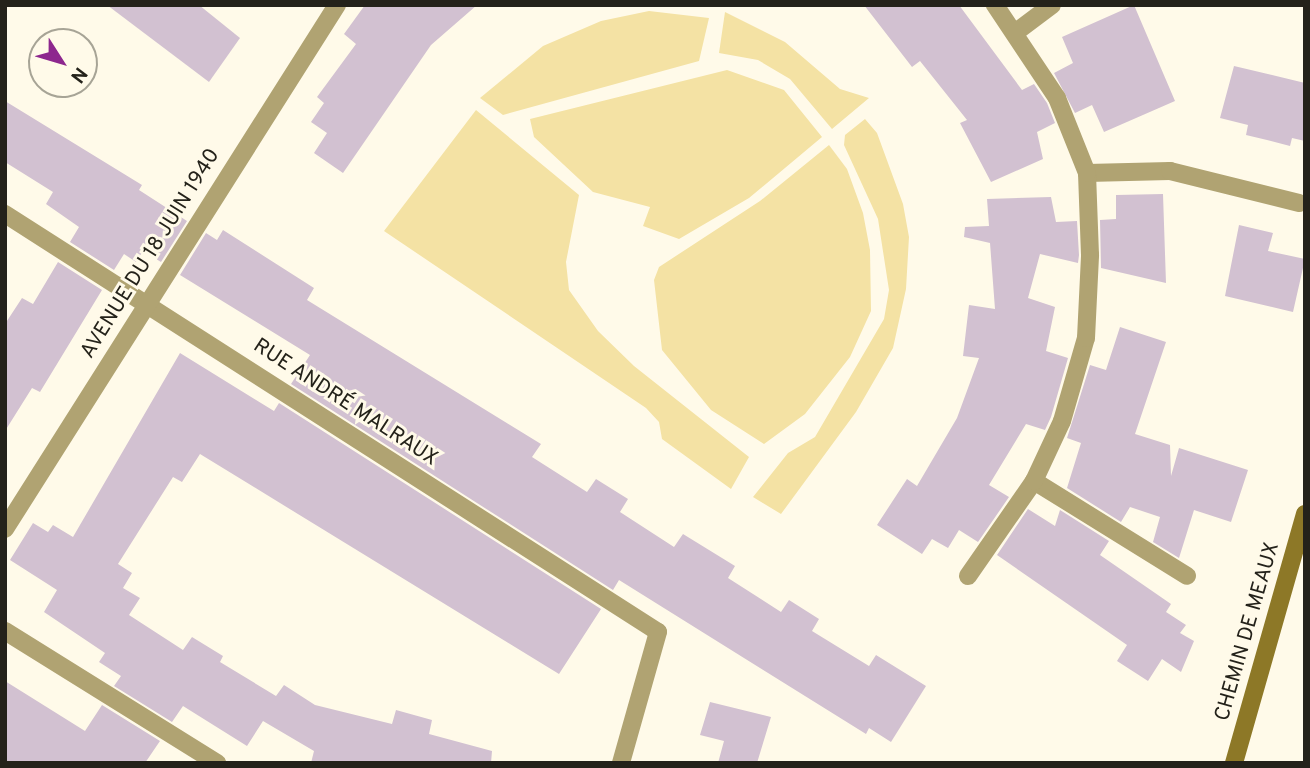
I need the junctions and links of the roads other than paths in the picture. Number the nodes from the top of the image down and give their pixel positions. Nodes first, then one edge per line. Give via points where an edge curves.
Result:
1 (337, 5) edge
2 (995, 5) edge
3 (1052, 5) edge
4 (1016, 32) junction
5 (1087, 173) junction
6 (1299, 204) dead end
7 (5, 214) edge
8 (147, 303) junction
9 (1034, 481) junction
10 (1305, 514) edge
11 (5, 529) edge
12 (968, 576) dead end
13 (1187, 576) dead end
14 (5, 631) edge
15 (217, 763) edge
16 (621, 763) edge
17 (1234, 763) edge

1 - 8 street, AVENUE DU 18 JUIN 1940
2 - 4 street
3 - 4 street
4 - 5 street via 1057,98
5 - 6 street via 1170,172
5 - 9 street via 1086,338 1062,421
7 - 8 street, RUE ANDRÉ MALRAUX
8 - 11 street, AVENUE DU 18 JUIN 1940
8 - 16 street, RUE ANDRÉ MALRAUX via 658,632
9 - 12 street
9 - 13 street
10 - 17 main road, CHEMIN DE MEAUX
14 - 15 street

